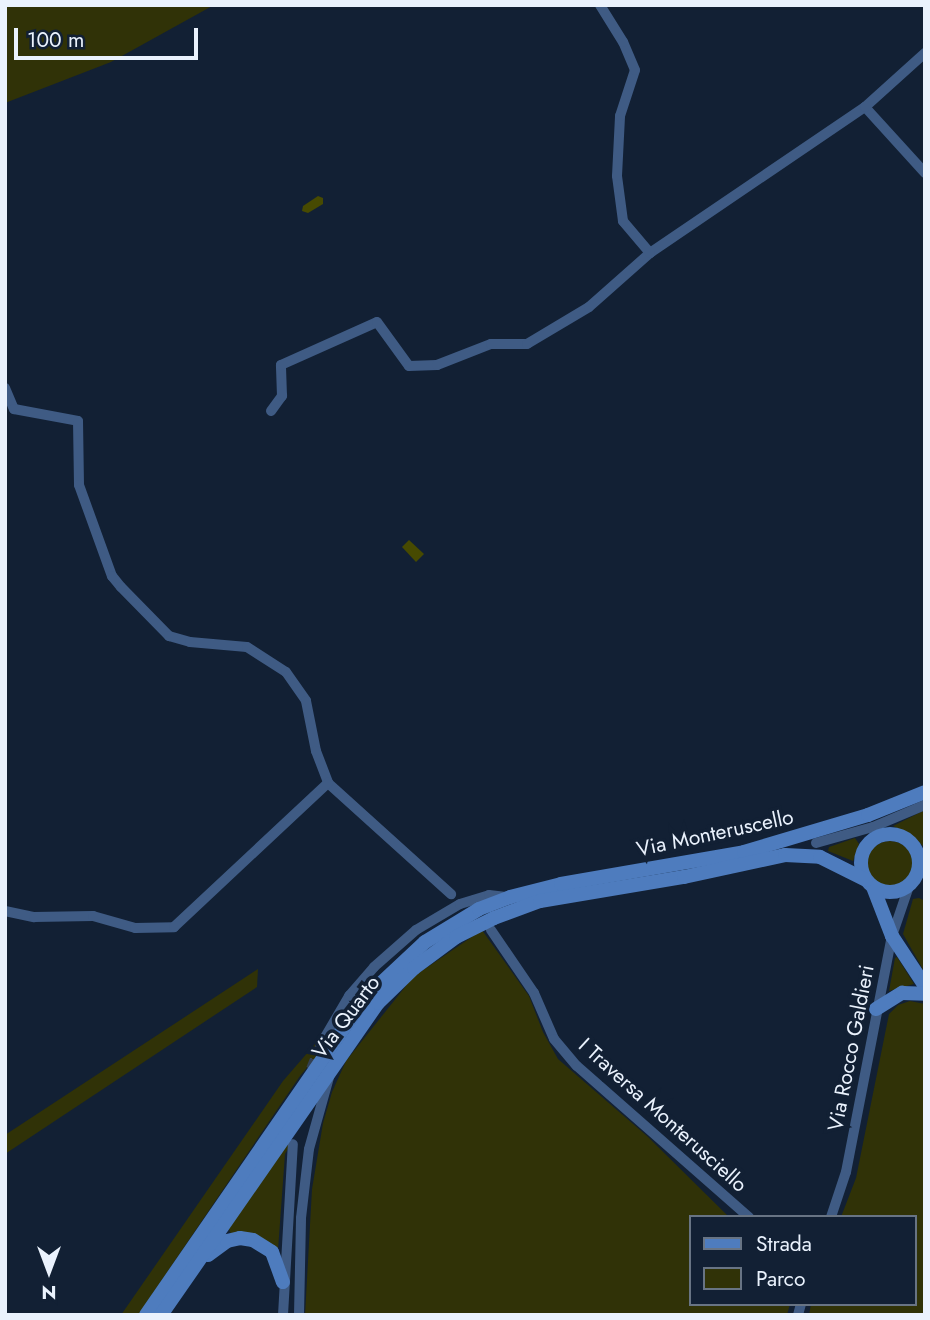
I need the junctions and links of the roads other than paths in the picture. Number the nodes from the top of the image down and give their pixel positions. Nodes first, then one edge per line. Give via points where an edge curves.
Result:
1 (600, 5) edge
2 (925, 53) edge
3 (865, 107) junction
4 (925, 173) edge
5 (650, 253) junction
6 (5, 388) edge
7 (271, 411) dead end
8 (328, 783) junction
9 (925, 792) edge
10 (925, 805) edge
11 (873, 826) junction
12 (816, 843) dead end
13 (918, 877) edge
14 (869, 883) junction
15 (452, 894) dead end
16 (510, 897) junction
17 (5, 911) edge
18 (491, 930) dead end
19 (892, 936) junction
20 (925, 986) edge
21 (925, 994) edge
22 (876, 1009) junction
23 (321, 1044) tunnel mouth
24 (330, 1072) junction
25 (293, 1144) dead end
26 (747, 1215) edge
27 (832, 1215) edge
28 (200, 1258) junction
29 (283, 1282) junction
30 (146, 1315) edge
31 (161, 1315) edge
32 (283, 1315) edge
33 (299, 1315) edge

1 - 5 street via 635,70 620,116 617,176 623,221
2 - 3 street
3 - 4 street
3 - 5 street
5 - 7 street via 589,307 527,344 491,344 437,365 409,366 377,322 281,365 282,396
6 - 8 street via 14,409 78,421 79,485 86,510 112,576 156,625 176,640 247,647 286,672 301,689
8 - 15 street
8 - 17 street via 174,927 135,928 93,916 34,917
9 - 11 street, Via Monteruscello
10 - 11 street
11 - 12 street
11 - 13 street via 912,844 917,851
11 - 14 street via 862,856 862,872
11 - 16 street, Via Monteruscello
13 - 14 street via 891,893
13 - 19 street, Via Rocco Galdieri
14 - 19 street
14 - 24 street, Via Quarto via 831,861 797,854 570,894 515,909 456,937 414,968 378,1003
16 - 23 street via 489,895 460,904 416,930 348,996
16 - 30 street, Via Quarto via 479,909 425,942 364,999
18 - 26 street, I Traversa Monterusciello via 534,993 554,1039 577,1066
19 - 20 street
19 - 22 street, Via Rocco Galdieri
21 - 22 street via 902,993
22 - 27 street, Via Rocco Galdieri via 846,1172
24 - 28 street, Via Quarto
24 - 33 street via 309,1149 301,1218
25 - 29 street
28 - 29 street via 227,1241 253,1240 272,1252
28 - 31 street, Via Quarto
29 - 32 street

